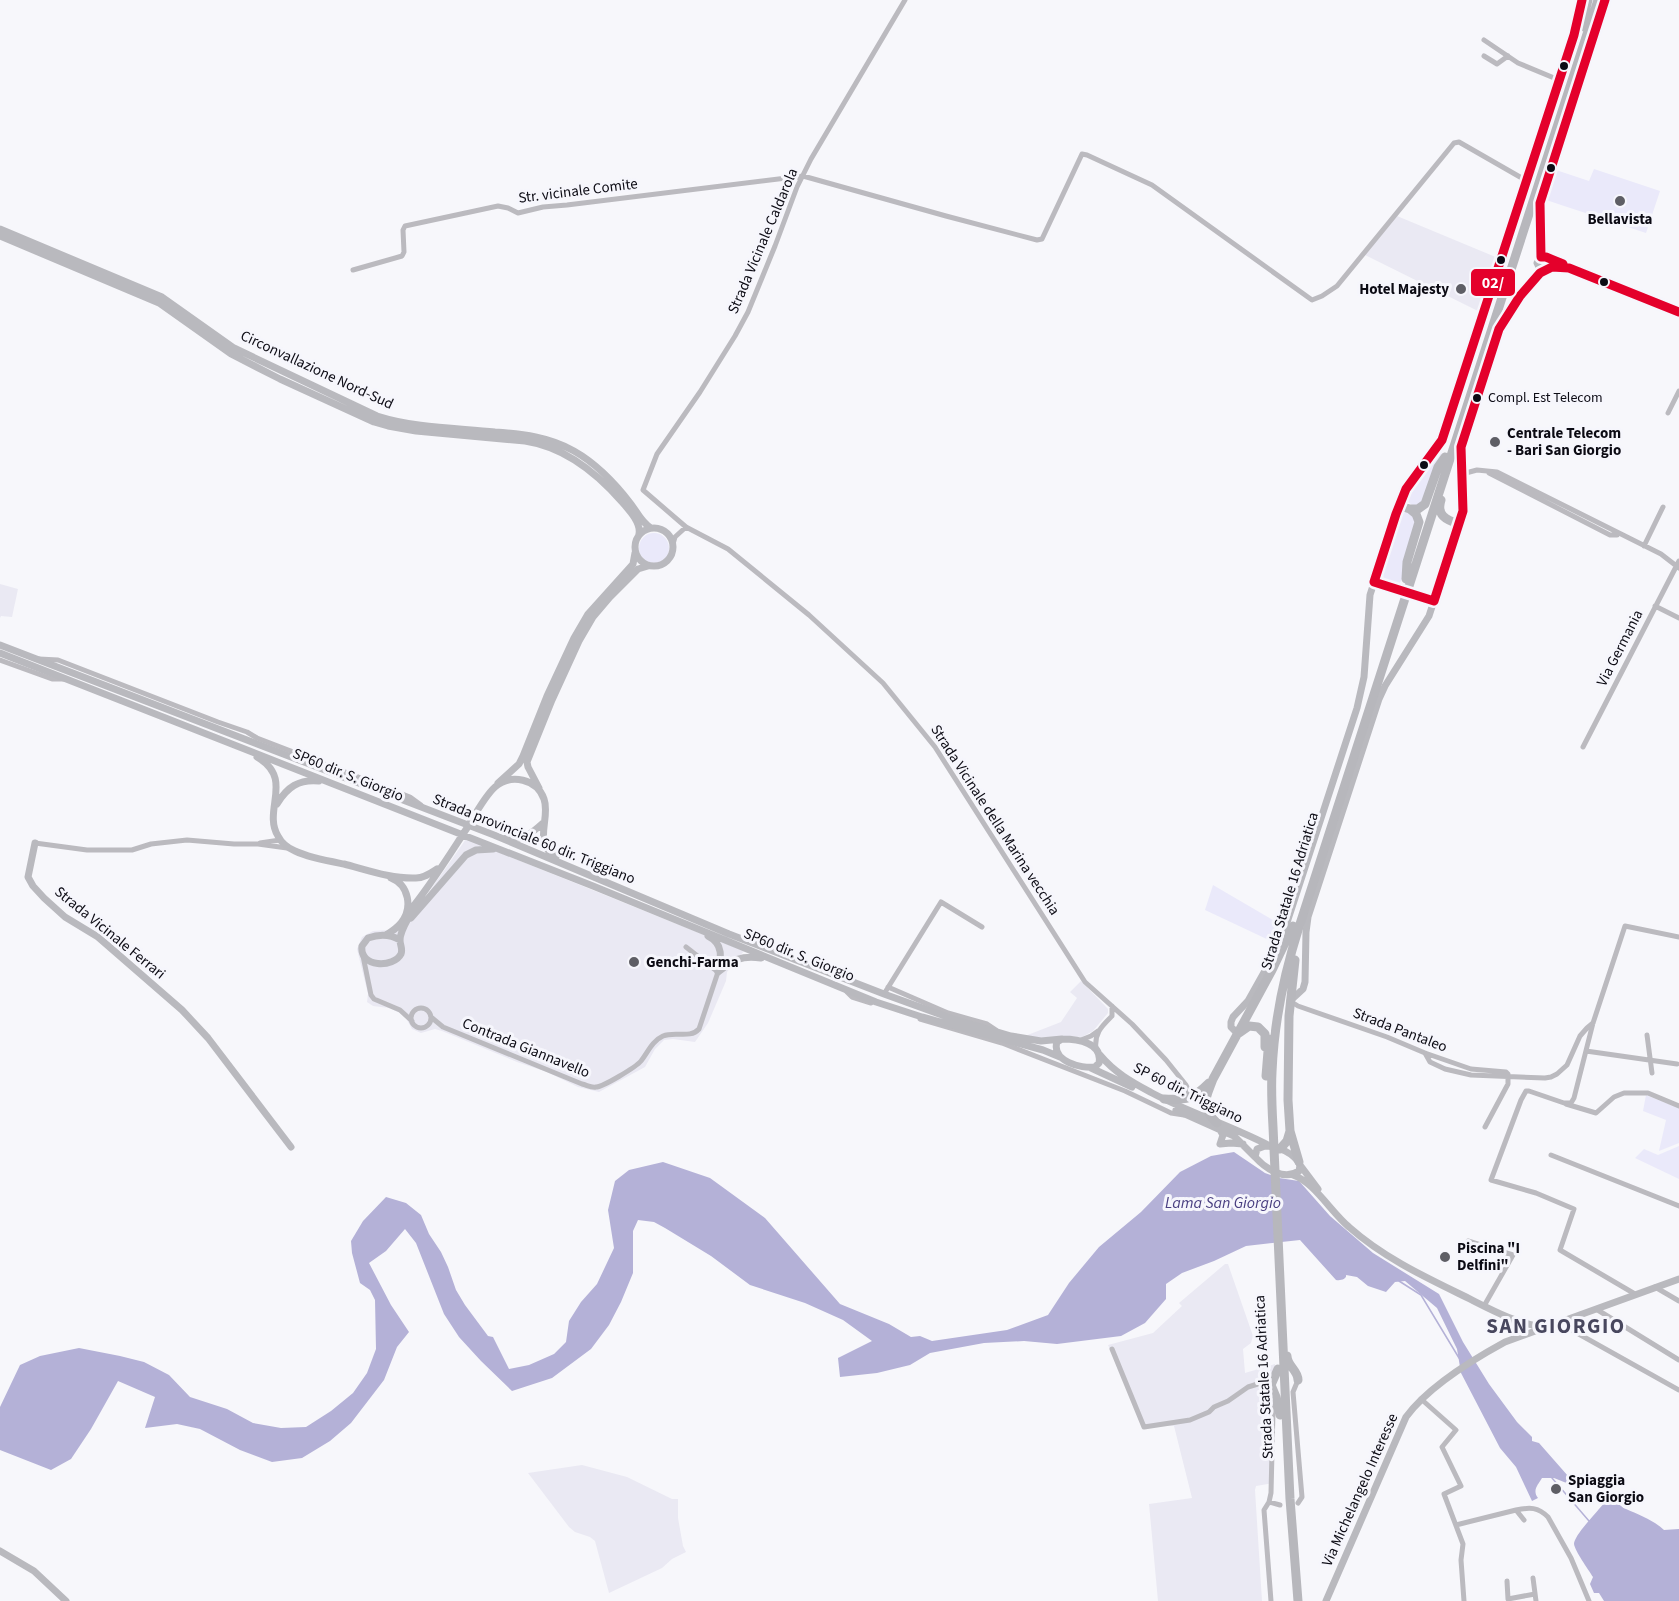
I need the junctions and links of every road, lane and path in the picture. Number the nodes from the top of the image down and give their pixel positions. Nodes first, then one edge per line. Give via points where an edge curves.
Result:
1 (904, 0) edge
2 (1582, 0) edge
3 (1590, 0) edge
4 (1598, 0) edge
5 (1605, 0) edge
6 (1484, 40) dead end
7 (1484, 56) dead end
8 (1508, 57) junction
9 (1559, 80) junction
10 (803, 176) junction
11 (1527, 181) junction
12 (0, 229) edge
13 (0, 236) edge
14 (1542, 259) junction
15 (1546, 268) junction
16 (1569, 268) junction
17 (353, 270) dead end
18 (1527, 288) junction
19 (1679, 312) edge
20 (1679, 391) edge
21 (1668, 413) dead end
22 (1448, 457) junction
23 (1462, 474) junction
24 (643, 490) joint
25 (1399, 506) junction
26 (1663, 507) dead end
27 (1410, 509) junction
28 (1448, 521) junction
29 (1459, 524) junction
30 (686, 527) junction
31 (651, 528) junction
32 (639, 534) junction
33 (668, 534) junction
34 (677, 535) junction
35 (673, 544) junction
36 (1644, 546) junction
37 (635, 552) junction
38 (1678, 565) edge
39 (648, 566) junction
40 (1408, 580) junction
41 (1374, 582) junction
42 (1434, 601) junction
43 (1655, 606) junction
44 (1679, 618) edge
45 (0, 640) edge
46 (4, 646) edge
47 (0, 653) edge
48 (0, 660) edge
49 (68, 679) junction
50 (1583, 747) dead end
51 (242, 748) junction
52 (329, 782) junction
53 (493, 788) junction
54 (540, 790) junction
55 (275, 806) junction
56 (543, 823) junction
57 (274, 829) junction
58 (494, 835) junction
59 (280, 840) junction
60 (34, 843) joint
61 (270, 843) junction
62 (289, 848) junction
63 (507, 852) junction
64 (442, 864) junction
65 (375, 872) junction
66 (604, 881) junction
67 (416, 903) junction
68 (406, 914) junction
69 (671, 918) junction
70 (1296, 926) junction
71 (404, 927) junction
72 (982, 927) dead end
73 (386, 935) junction
74 (1679, 937) edge
75 (400, 940) junction
76 (686, 947) dead end
77 (363, 956) junction
78 (376, 963) junction
79 (794, 968) junction
80 (718, 972) junction
81 (369, 979) junction
82 (841, 987) junction
83 (888, 987) junction
84 (884, 994) junction
85 (1290, 1001) junction
86 (1112, 1006) junction
87 (400, 1010) junction
88 (415, 1010) junction
89 (1122, 1015) junction
90 (1112, 1016) junction
91 (431, 1017) junction
92 (412, 1021) junction
93 (1593, 1023) junction
94 (425, 1027) junction
95 (442, 1027) junction
96 (997, 1031) junction
97 (1098, 1031) junction
98 (1289, 1032) junction
99 (1238, 1034) junction
100 (1647, 1035) dead end
101 (1062, 1039) junction
102 (1081, 1040) junction
103 (1278, 1044) junction
104 (1586, 1051) junction
105 (1098, 1052) junction
106 (1287, 1052) junction
107 (1425, 1053) junction
108 (1060, 1057) junction
109 (1266, 1060) junction
110 (1650, 1060) junction
111 (1677, 1064) dead end
112 (1071, 1066) junction
113 (1091, 1068) junction
114 (1652, 1073) dead end
115 (1213, 1079) junction
116 (1164, 1099) junction
117 (1189, 1099) junction
118 (1564, 1103) junction
119 (1679, 1106) edge
120 (1187, 1115) junction
121 (1218, 1126) junction
122 (1270, 1127) junction
123 (1485, 1127) dead end
124 (1290, 1131) junction
125 (1243, 1144) junction
126 (291, 1147) dead end
127 (1275, 1147) junction
128 (1551, 1155) dead end
129 (1255, 1157) junction
130 (1300, 1164) junction
131 (1293, 1175) junction
132 (1679, 1206) edge
133 (1357, 1234) junction
134 (1468, 1241) dead end
135 (1275, 1248) junction
136 (1679, 1279) edge
137 (1655, 1287) junction
138 (1635, 1294) junction
139 (1679, 1301) edge
140 (1484, 1306) junction
141 (1596, 1308) junction
142 (1281, 1320) junction
143 (1512, 1322) junction
144 (1559, 1323) junction
145 (1545, 1328) junction
146 (1518, 1336) junction
147 (1504, 1342) junction
148 (1112, 1349) dead end
149 (1679, 1360) edge
150 (1278, 1369) junction
151 (1298, 1380) junction
152 (1270, 1385) junction
153 (1679, 1390) edge
154 (1421, 1399) junction
155 (1283, 1413) junction
156 (1269, 1502) junction
157 (1288, 1504) junction
158 (1516, 1510) junction
159 (1524, 1520) dead end
160 (1456, 1525) junction
161 (0, 1551) edge
162 (1533, 1578) dead end
163 (1507, 1581) dead end
164 (1535, 1594) junction
165 (1327, 1599) edge
166 (66, 1601) edge
167 (1271, 1601) edge
168 (1292, 1601) edge
169 (1298, 1601) edge
170 (1464, 1601) edge
171 (1536, 1601) edge
172 (1589, 1601) edge

1 - 10 street, Strada Vicinale Caldarola
2 - 9 main road
3 - 22 highway
4 - 22 highway
5 - 14 main road via 1540,203
6 - 8 street
7 - 8 street via 1497,64
8 - 9 street
9 - 11 main road
10 - 11 street via 1037,240 1041,239 1078,158 1087,155 1152,185 1312,300 1337,285 1456,142
10 - 17 street, Str. vicinale Comite via 518,213 498,206 405,226 402,256
10 - 24 street, Strada Vicinale Caldarola via 735,336 657,454
11 - 25 main road via 1442,440 1406,489
12 - 31 main road, Circonvallazione Nord-Sud via 162,297 234,348 377,416 416,424 535,436 558,443 602,471
13 - 32 main road, Circonvallazione Nord-Sud via 159,303 231,354 374,422 416,431 525,441 556,450 581,463 606,484 627,507
14 - 15 main road via 1539,267
14 - 15 main road via 1550,262
14 - 16 street
14 - 18 main road
15 - 16 street
15 - 18 main road
16 - 19 street
18 - 23 main road via 1499,329 1461,447
20 - 21 street
22 - 27 highway via 1438,467 1425,504
22 - 28 highway via 1451,469 1440,505 1441,514
22 - 40 highway
23 - 29 main road via 1463,511
23 - 36 street via 1477,470 1497,472
24 - 30 street, Strada Vicinale della Marina vecchia
25 - 27 highway
25 - 41 main road
26 - 36 street
27 - 40 highway via 1419,522 1407,562
28 - 29 highway
28 - 40 highway via 1434,526 1420,566
29 - 42 main road
30 - 34 street
30 - 86 street, Strada Vicinale della Marina vecchia via 728,549 809,615 883,683 935,747 1080,975
31 - 32 main road
31 - 33 main road
32 - 37 main road
33 - 34 street
33 - 35 main road
34 - 35 street
35 - 39 main road via 667,562
36 - 38 street
37 - 39 main road
37 - 53 main road via 633,564 588,614 574,638 519,764
38 - 43 street, Via Germania
39 - 54 main road via 638,569 610,597 579,641 527,762
40 - 70 highway, Strada Statale 16 Adriatica
41 - 42 main road
41 - 99 main road via 1357,708 1280,944 1248,1002 1231,1022
42 - 85 main road via 1424,626 1379,699 1308,917 1304,986
43 - 44 street
43 - 50 street, Via Germania
45 - 46 street
46 - 58 main road, Strada provinciale 60 dir. Triggiano
47 - 49 main road, SP60 dir. S. Giorgio
48 - 49 street via 52,679
49 - 51 main road, SP60 dir. S. Giorgio
51 - 52 main road, SP60 dir. S. Giorgio
51 - 55 main road via 272,772 276,782
52 - 55 main road via 310,780 293,785
52 - 63 main road, SP60 dir. S. Giorgio
53 - 54 main road via 519,779
53 - 64 main road
54 - 56 main road via 546,807
55 - 57 main road
56 - 58 main road via 522,838
56 - 66 main road via 543,837 551,855
57 - 59 main road
57 - 61 street
58 - 66 main road, Strada provinciale 60 dir. Triggiano
59 - 61 street
59 - 62 main road
60 - 61 street via 87,850 132,850 187,840
60 - 126 main road, Strada Vicinale Ferrari via 28,877 37,891 65,917 98,937 182,1010
61 - 62 street
62 - 65 main road
63 - 69 main road, SP60 dir. S. Giorgio
63 - 71 main road via 482,848 471,851
64 - 65 main road via 421,878
64 - 67 main road
65 - 68 main road via 403,886 409,902
66 - 84 main road, Strada provinciale 60 dir. Triggiano
67 - 68 main road
67 - 71 main road
68 - 73 main road
69 - 79 main road, SP60 dir. S. Giorgio
69 - 80 main road via 718,945
70 - 85 highway
70 - 99 highway
70 - 103 highway, Strada Statale 16 Adriatica via 1284,981
70 - 109 highway, Strada Statale 16 Adriatica via 1281,968
71 - 75 main road
72 - 83 street via 941,902
73 - 75 main road
73 - 77 main road via 364,941
74 - 93 street, Strada Pantaleo via 1625,926
75 - 78 main road via 399,957
76 - 80 street
77 - 78 main road
77 - 81 street
78 - 81 street via 370,969
79 - 80 main road via 752,956 730,962
79 - 82 main road, SP60 dir. S. Giorgio
80 - 95 street, Contrada Giannavello via 696,1033 661,1037 638,1065 597,1087
81 - 87 street via 374,999
82 - 108 main road, SP60 dir. S. Giorgio via 922,1017
82 - 112 street via 857,998
83 - 84 street
83 - 96 street
84 - 96 main road, Strada provinciale 60 dir. Triggiano
85 - 98 highway
85 - 107 street, Strada Pantaleo
86 - 89 street, Strada Vicinale della Marina vecchia
86 - 90 street
87 - 88 street
87 - 92 street
88 - 91 street via 426,1009
88 - 92 street
89 - 90 street
89 - 117 street, Strada Vicinale della Marina vecchia via 1186,1085
90 - 97 street
91 - 94 street
91 - 95 street
92 - 94 street via 417,1027
93 - 104 street, Strada Pantaleo
93 - 107 street, Strada Pantaleo via 1581,1036 1567,1065 1551,1077 1480,1076 1446,1069 1430,1062
94 - 95 street
96 - 101 main road, Strada provinciale 60 dir. Triggiano via 1041,1041
97 - 102 street
97 - 105 street
98 - 103 highway
98 - 106 highway
99 - 109 highway via 1249,1026 1262,1030
99 - 115 highway
100 - 110 street
101 - 102 main road, Strada provinciale 60 dir. Triggiano
101 - 108 main road via 1055,1047
102 - 105 main road, SP 60 dir. Triggiano
103 - 106 highway
103 - 122 highway, Strada Statale 16 Adriatica via 1272,1072
104 - 110 street
104 - 118 street, Strada Pantaleo via 1574,1098
105 - 113 main road via 1098,1065
105 - 116 main road, SP 60 dir. Triggiano via 1120,1075
106 - 124 highway
107 - 123 street, Strada Pantaleo via 1476,1070 1503,1070 1508,1074 1508,1084
108 - 112 main road, SP60 dir. S. Giorgio
109 - 122 highway, Strada Statale 16 Adriatica
110 - 111 street
110 - 114 street
112 - 113 main road, SP60 dir. S. Giorgio
112 - 120 street via 1171,1113
113 - 120 main road
115 - 117 highway
115 - 121 highway via 1204,1101
116 - 117 highway
116 - 121 main road, SP 60 dir. Triggiano
118 - 119 street via 1596,1113 1619,1094 1648,1093
118 - 138 street via 1526,1091 1491,1180 1574,1209 1560,1250
120 - 121 main road
121 - 125 main road
121 - 125 main road via 1223,1135 1220,1144
121 - 127 main road, SP 60 dir. Triggiano
122 - 135 highway, Strada Statale 16 Adriatica
124 - 127 highway via 1287,1141
124 - 130 highway
125 - 129 main road
127 - 129 main road via 1257,1149
127 - 130 main road, SP 60 dir. Triggiano
128 - 132 street
129 - 131 main road via 1273,1171
130 - 131 main road
130 - 133 main road, SP 60 dir. Triggiano
131 - 133 main road via 1311,1186
133 - 140 main road via 1403,1265
134 - 140 street via 1513,1255
135 - 142 highway, Strada Statale 16 Adriatica
135 - 150 highway, Strada Statale 16 Adriatica
136 - 137 main road, Via Michelangelo Interesse
137 - 138 main road, Via Michelangelo Interesse
137 - 139 street
138 - 141 main road, Via Michelangelo Interesse
140 - 143 main road
141 - 144 main road, Via Michelangelo Interesse
141 - 149 street
142 - 151 highway via 1287,1360
142 - 155 highway, Strada Statale 16 Adriatica
143 - 145 main road
143 - 146 main road
143 - 147 main road
144 - 145 main road, Via Michelangelo Interesse
144 - 153 street
145 - 146 main road, Via Michelangelo Interesse
146 - 147 main road, Via Michelangelo Interesse
147 - 154 main road, Via Michelangelo Interesse
148 - 152 street via 1144,1427 1190,1420 1248,1387
150 - 152 highway
150 - 155 highway, Strada Statale 16 Adriatica
151 - 155 highway via 1289,1374 1288,1403
151 - 157 street via 1293,1392 1302,1497
152 - 155 highway
152 - 156 street via 1273,1411
154 - 160 street via 1456,1430 1442,1447 1461,1486 1444,1494
154 - 165 main road, Via Michelangelo Interesse via 1406,1417
155 - 157 highway, Strada Statale 16 Adriatica
156 - 157 street
156 - 167 street via 1264,1510
157 - 168 highway, Strada Statale 16 Adriatica
157 - 169 highway, Strada Statale 16 Adriatica
158 - 159 street
158 - 160 street
158 - 172 street via 1534,1508 1548,1517
160 - 170 street via 1463,1544
161 - 166 main road via 34,1571
162 - 164 street
163 - 164 street via 1508,1599
164 - 171 street

